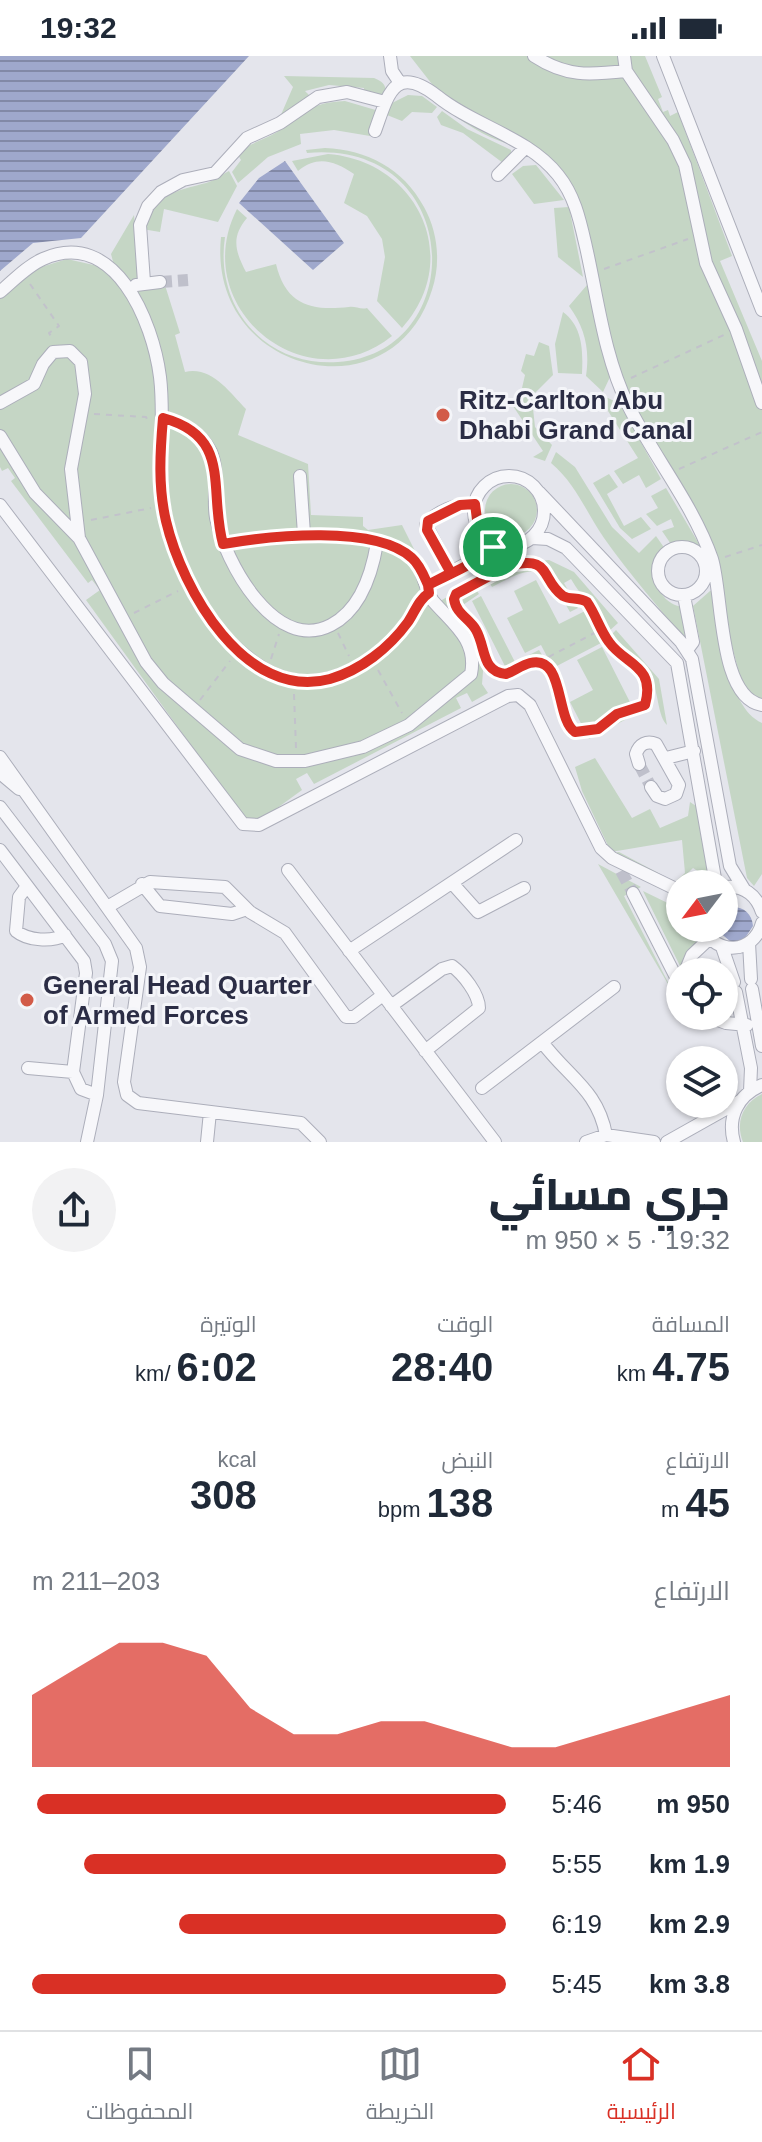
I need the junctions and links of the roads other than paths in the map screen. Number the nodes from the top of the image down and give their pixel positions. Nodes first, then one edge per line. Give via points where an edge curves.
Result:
1 (390, 56) edge
2 (534, 56) edge
3 (624, 56) edge
4 (663, 56) edge
5 (626, 71) junction
6 (400, 83) junction
7 (385, 102) junction
8 (375, 131) dead end
9 (526, 147) junction
10 (498, 175) dead end
11 (144, 282) junction
12 (160, 282) tunnel mouth
13 (129, 289) junction
14 (0, 292) edge
15 (762, 310) edge
16 (0, 403) edge
17 (762, 403) edge
18 (163, 421) junction
19 (0, 436) edge
20 (300, 476) dead end
21 (539, 492) junction
22 (475, 504) junction
23 (0, 505) edge
24 (304, 534) junction
25 (79, 538) junction
26 (532, 538) junction
27 (377, 543) junction
28 (223, 544) junction
29 (494, 545) junction
30 (709, 562) junction
31 (451, 573) junction
32 (428, 589) junction
33 (684, 596) junction
34 (660, 619) junction
35 (648, 630) junction
36 (687, 650) junction
37 (762, 705) edge
38 (694, 753) junction
39 (711, 753) junction
40 (0, 757) edge
41 (666, 758) junction
42 (639, 764) dead end
43 (0, 773) edge
44 (651, 787) dead end
45 (19, 789) junction
46 (700, 789) junction
47 (678, 790) junction
48 (0, 807) edge
49 (516, 840) dead end
50 (32, 848) junction
51 (0, 850) edge
52 (10, 864) junction
53 (288, 870) dead end
54 (714, 870) edge
55 (452, 883) junction
56 (142, 884) junction
57 (666, 884) edge
58 (27, 886) junction
59 (524, 888) dead end
60 (738, 888) edge
61 (744, 889) junction
62 (633, 893) tunnel mouth
63 (759, 894) edge
64 (109, 906) junction
65 (247, 909) junction
66 (762, 912) edge
67 (762, 923) edge
68 (65, 935) junction
69 (716, 942) edge
70 (749, 943) junction
71 (722, 947) junction
72 (349, 951) junction
73 (669, 958) edge
74 (614, 987) dead end
75 (383, 995) junction
76 (83, 998) junction
77 (109, 1002) junction
78 (391, 1006) junction
79 (738, 1025) edge
80 (759, 1025) junction
81 (743, 1026) junction
82 (542, 1042) junction
83 (762, 1046) edge
84 (425, 1051) junction
85 (28, 1068) dead end
86 (73, 1072) junction
87 (482, 1088) dead end
88 (756, 1088) edge
89 (97, 1095) junction
90 (740, 1101) junction
91 (210, 1112) junction
92 (708, 1122) junction
93 (606, 1135) junction
94 (731, 1137) edge
95 (622, 1140) edge
96 (87, 1142) edge
97 (207, 1142) edge
98 (320, 1142) edge
99 (495, 1142) edge
100 (586, 1142) edge
101 (654, 1142) edge
102 (667, 1142) edge

1 - 6 street
2 - 5 street via 574,75
3 - 5 street
4 - 15 street
5 - 17 street via 680,152 711,276
6 - 7 street
6 - 9 street via 422,86 472,120
7 - 8 street
7 - 11 street via 347,92 318,97 247,138 215,173 183,180 161,192 140,225
9 - 10 street
9 - 30 street via 547,162 570,194 619,384
11 - 12 street
11 - 13 street
13 - 14 street via 106,263 79,253 51,255
13 - 18 street via 156,355
16 - 25 street via 34,384 46,359 59,350 75,354 83,366 85,386 71,469
18 - 28 street via 193,430 211,452
18 - 32 street via 164,506 189,585 216,627 267,671 293,680 330,679 355,668 400,631
19 - 25 street via 35,493
20 - 24 street
21 - 22 street via 523,479 503,477 484,486
21 - 26 street via 544,512
21 - 34 street
22 - 29 street via 478,527
22 - 31 street via 460,505 426,525
23 - 57 street via 243,824 259,825 518,695 530,705 601,848
24 - 27 street
24 - 28 street
25 - 32 street via 155,674 240,749 263,759 297,761 363,747 409,725 465,682 472,670 464,633
26 - 29 street via 518,545
26 - 35 street via 566,548
27 - 28 street via 364,587 333,624 312,631 283,623 252,593
27 - 32 street via 409,555
29 - 31 street
30 - 33 street via 703,585
30 - 33 street via 689,548 674,548 662,558 659,580 669,592
30 - 37 street via 737,687 749,701
31 - 32 street
33 - 36 street via 693,642
34 - 35 street
34 - 36 street
35 - 38 street via 677,663
36 - 39 street via 698,677
38 - 39 street
38 - 41 street
38 - 46 street
39 - 61 street via 730,866
40 - 45 street via 15,774
41 - 42 street via 648,742 637,750
41 - 47 street
43 - 45 street
44 - 47 street via 665,799
45 - 64 street
46 - 47 street
46 - 54 street
48 - 50 street
49 - 55 street
50 - 52 street
50 - 77 street via 110,952
51 - 52 street
52 - 58 street
53 - 72 street
55 - 59 street via 478,912
55 - 72 street
56 - 64 street
56 - 65 street via 222,886
56 - 65 street via 160,906 237,914
58 - 68 street
58 - 68 street via 19,897 16,931 52,940
60 - 61 street
61 - 63 street
62 - 73 street
63 - 66 street
64 - 91 street via 139,958 124,1082 127,1095 138,1103
65 - 75 street via 285,933 346,1017 354,1017
67 - 70 street
68 - 76 street via 86,965
69 - 71 street
70 - 71 street
70 - 80 street
71 - 81 street
72 - 75 street
74 - 82 street
75 - 78 street
76 - 77 street
76 - 86 street
77 - 89 street
78 - 84 street
78 - 84 street via 442,969 457,969 478,998 479,1008
79 - 81 street
80 - 81 street
80 - 83 street
81 - 88 street
82 - 87 street
82 - 93 street via 595,1100
84 - 99 street
85 - 86 street
86 - 89 street via 81,1089
88 - 90 street
89 - 96 street
90 - 92 street
90 - 94 street
91 - 97 street
91 - 98 street via 301,1123
92 - 94 street
92 - 102 street
93 - 95 street
93 - 100 street
95 - 101 street

